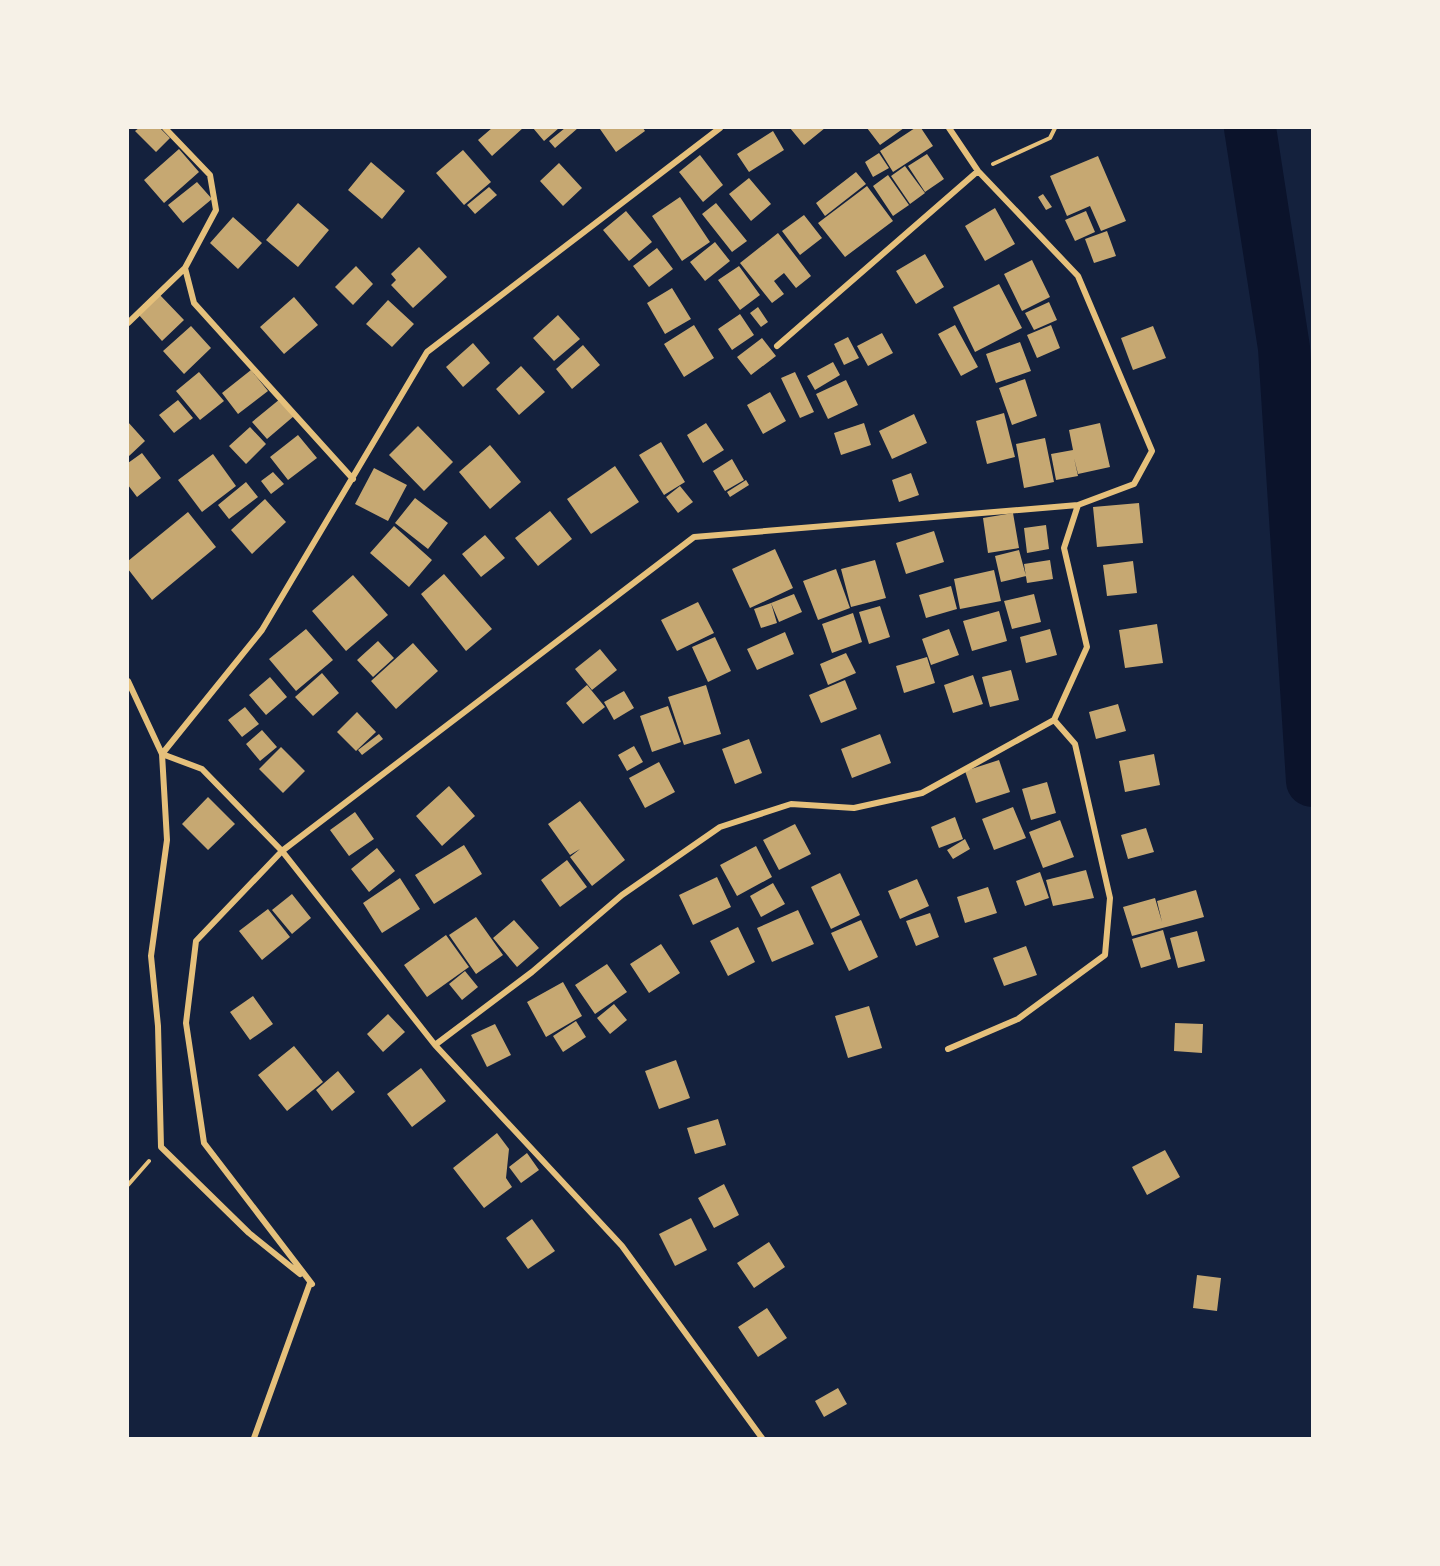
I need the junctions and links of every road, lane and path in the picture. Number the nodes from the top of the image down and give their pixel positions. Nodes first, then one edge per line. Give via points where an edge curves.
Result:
1 (165, 128) edge
2 (720, 128) edge
3 (949, 128) edge
4 (1055, 128) edge
5 (978, 171) junction
6 (184, 268) junction
7 (128, 323) edge
8 (777, 346) dead end
9 (353, 478) junction
10 (1078, 505) junction
11 (128, 681) edge
12 (1054, 720) junction
13 (162, 754) junction
14 (282, 851) junction
15 (435, 1045) junction
16 (948, 1049) dead end
17 (161, 1147) junction
18 (128, 1185) edge
19 (312, 1284) junction
20 (254, 1438) edge
21 (762, 1438) edge

1 - 6 street via 210,175 216,210
2 - 9 street via 427,352
3 - 5 street
4 - 5 path via 1050,138
5 - 8 street
5 - 10 street via 1078,276 1152,451 1134,484
6 - 7 street
6 - 9 street via 194,303
9 - 13 street via 262,630
10 - 12 street via 1064,549 1087,647
10 - 14 street via 694,537
11 - 13 street
12 - 15 street via 922,794 854,808 791,804 720,827 622,895 532,972
12 - 16 street via 1075,744 1110,898 1105,955 1018,1019
13 - 14 street via 202,769
13 - 17 street via 167,840 151,956 158,1026
14 - 15 street
14 - 19 street via 196,941 186,1023 204,1143
15 - 21 street via 621,1246
17 - 18 path
17 - 19 street via 249,1233
19 - 20 street

